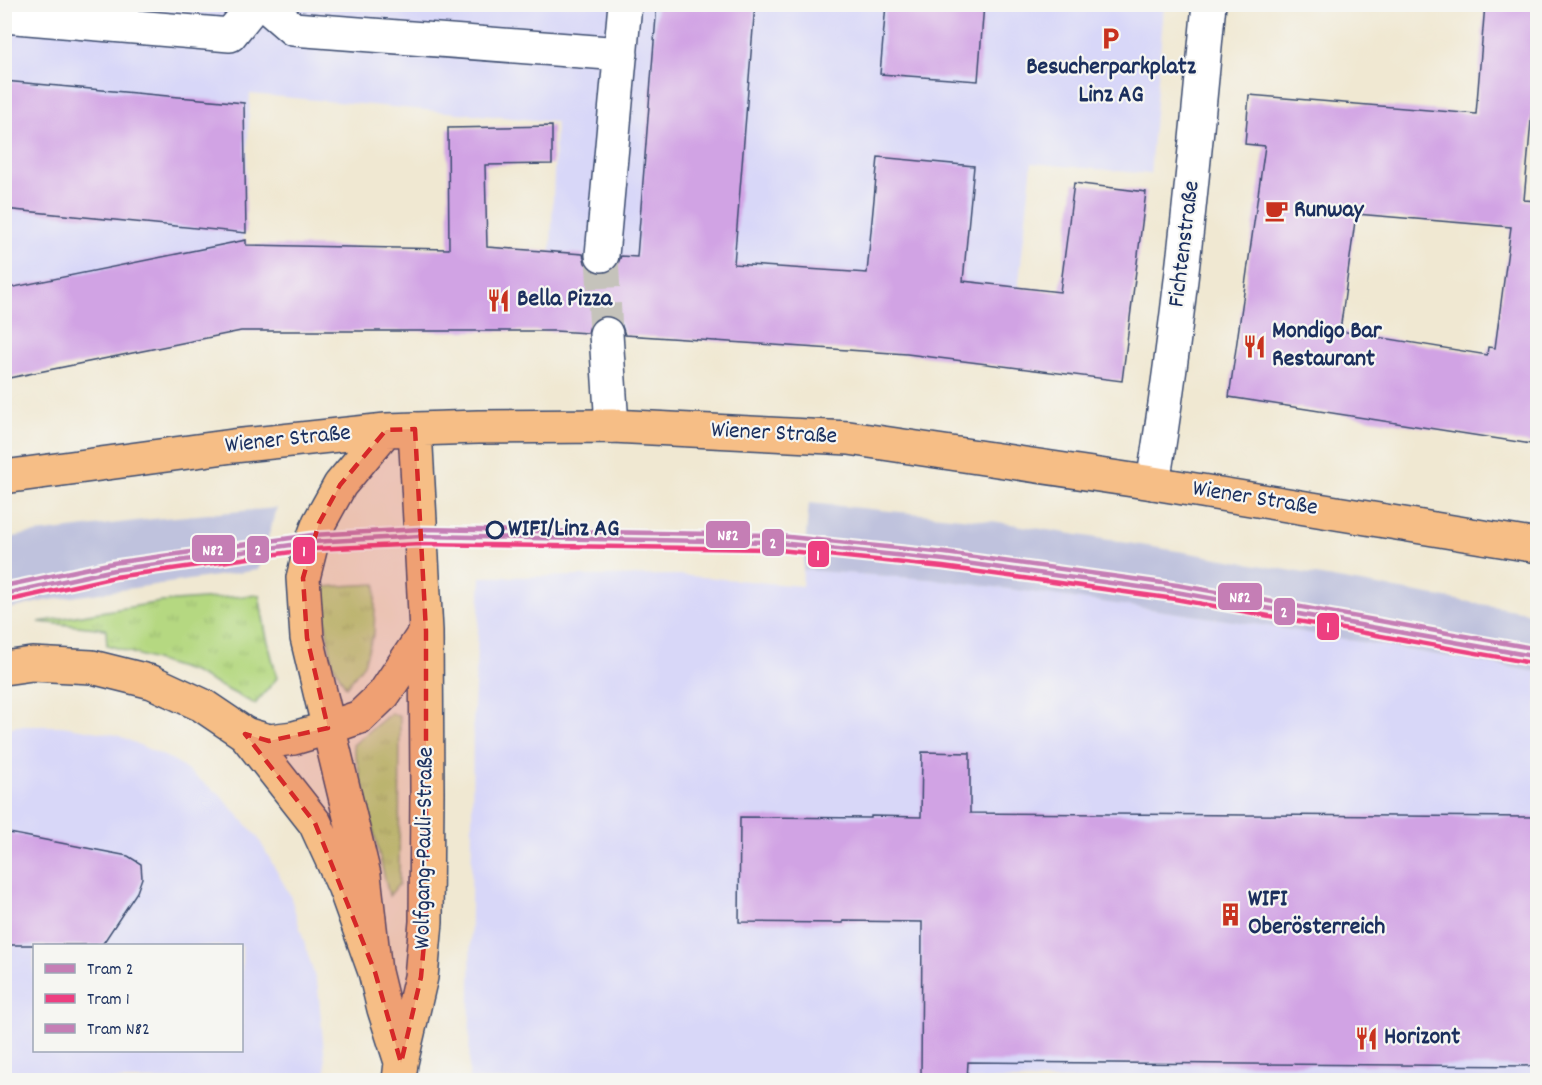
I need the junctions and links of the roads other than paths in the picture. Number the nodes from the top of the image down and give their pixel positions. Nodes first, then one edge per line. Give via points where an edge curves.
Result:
1 (255, 4) edge
2 (264, 4) edge
3 (625, 4) edge
4 (1209, 4) edge
5 (4, 16) edge
6 (621, 54) junction
7 (602, 255) tunnel mouth
8 (606, 334) tunnel mouth
9 (612, 426) junction
10 (401, 429) junction
11 (4, 477) edge
12 (1153, 483) junction
13 (1538, 546) edge
14 (426, 631) junction
15 (4, 668) edge
16 (328, 728) junction
17 (245, 734) junction
18 (375, 972) junction
19 (400, 1072) edge

1 - 5 street via 230,35
2 - 6 street via 293,29
3 - 6 street
4 - 12 street, Fichtenstraße via 1196,146
6 - 7 street
8 - 9 street
9 - 10 main road, Wiener Straße
9 - 12 main road, Wiener Straße via 849,438
10 - 11 main road, Wiener Straße via 232,446
10 - 14 main road, Wolfgang-Pauli-Straße
10 - 16 main road, Wolfgang-Pauli-Straße via 340,485 319,523 303,578 307,638
12 - 13 main road, Wiener Straße
14 - 16 main road via 384,694 360,717
14 - 19 main road, Wolfgang-Pauli-Straße via 426,922 421,977
15 - 17 main road via 32,664 92,667 152,682 202,705
16 - 17 main road via 269,741
16 - 18 main road, Wolfgang-Pauli-Straße via 364,875
17 - 18 main road, Wolfgang-Pauli-Straße via 315,823 344,886
18 - 19 main road, Wolfgang-Pauli-Straße

